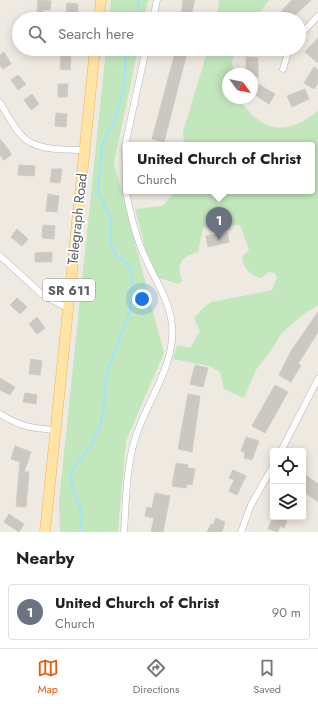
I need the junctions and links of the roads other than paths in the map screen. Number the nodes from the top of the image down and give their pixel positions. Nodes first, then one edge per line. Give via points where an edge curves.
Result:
1 (101, 0) edge
2 (157, 0) edge
3 (100, 12) edge
4 (154, 12) edge
5 (318, 16) edge
6 (306, 29) edge
7 (94, 56) edge
8 (144, 56) edge
9 (287, 56) edge
10 (283, 69) dead end
11 (0, 103) edge
12 (126, 142) edge
13 (84, 150) junction
14 (127, 194) edge
15 (0, 256) edge
16 (68, 308) junction
17 (318, 379) edge
18 (0, 414) edge
19 (55, 430) junction
20 (283, 448) edge
21 (270, 471) edge
22 (45, 532) edge
23 (124, 532) edge
24 (241, 532) edge

1 - 3 main road
2 - 4 street
5 - 6 street
7 - 13 main road, Telegraph Road / SR 611
8 - 12 street
9 - 10 street
11 - 13 street via 23,136 32,144
13 - 16 main road, Telegraph Road / SR 611
14 - 23 street via 138,239 168,306 172,334 165,366 135,440
15 - 16 street via 44,296
16 - 19 main road, Telegraph Road / SR 611
17 - 20 street
18 - 19 street via 25,427
19 - 22 main road, Telegraph Road / SR 611
21 - 24 street via 251,505

